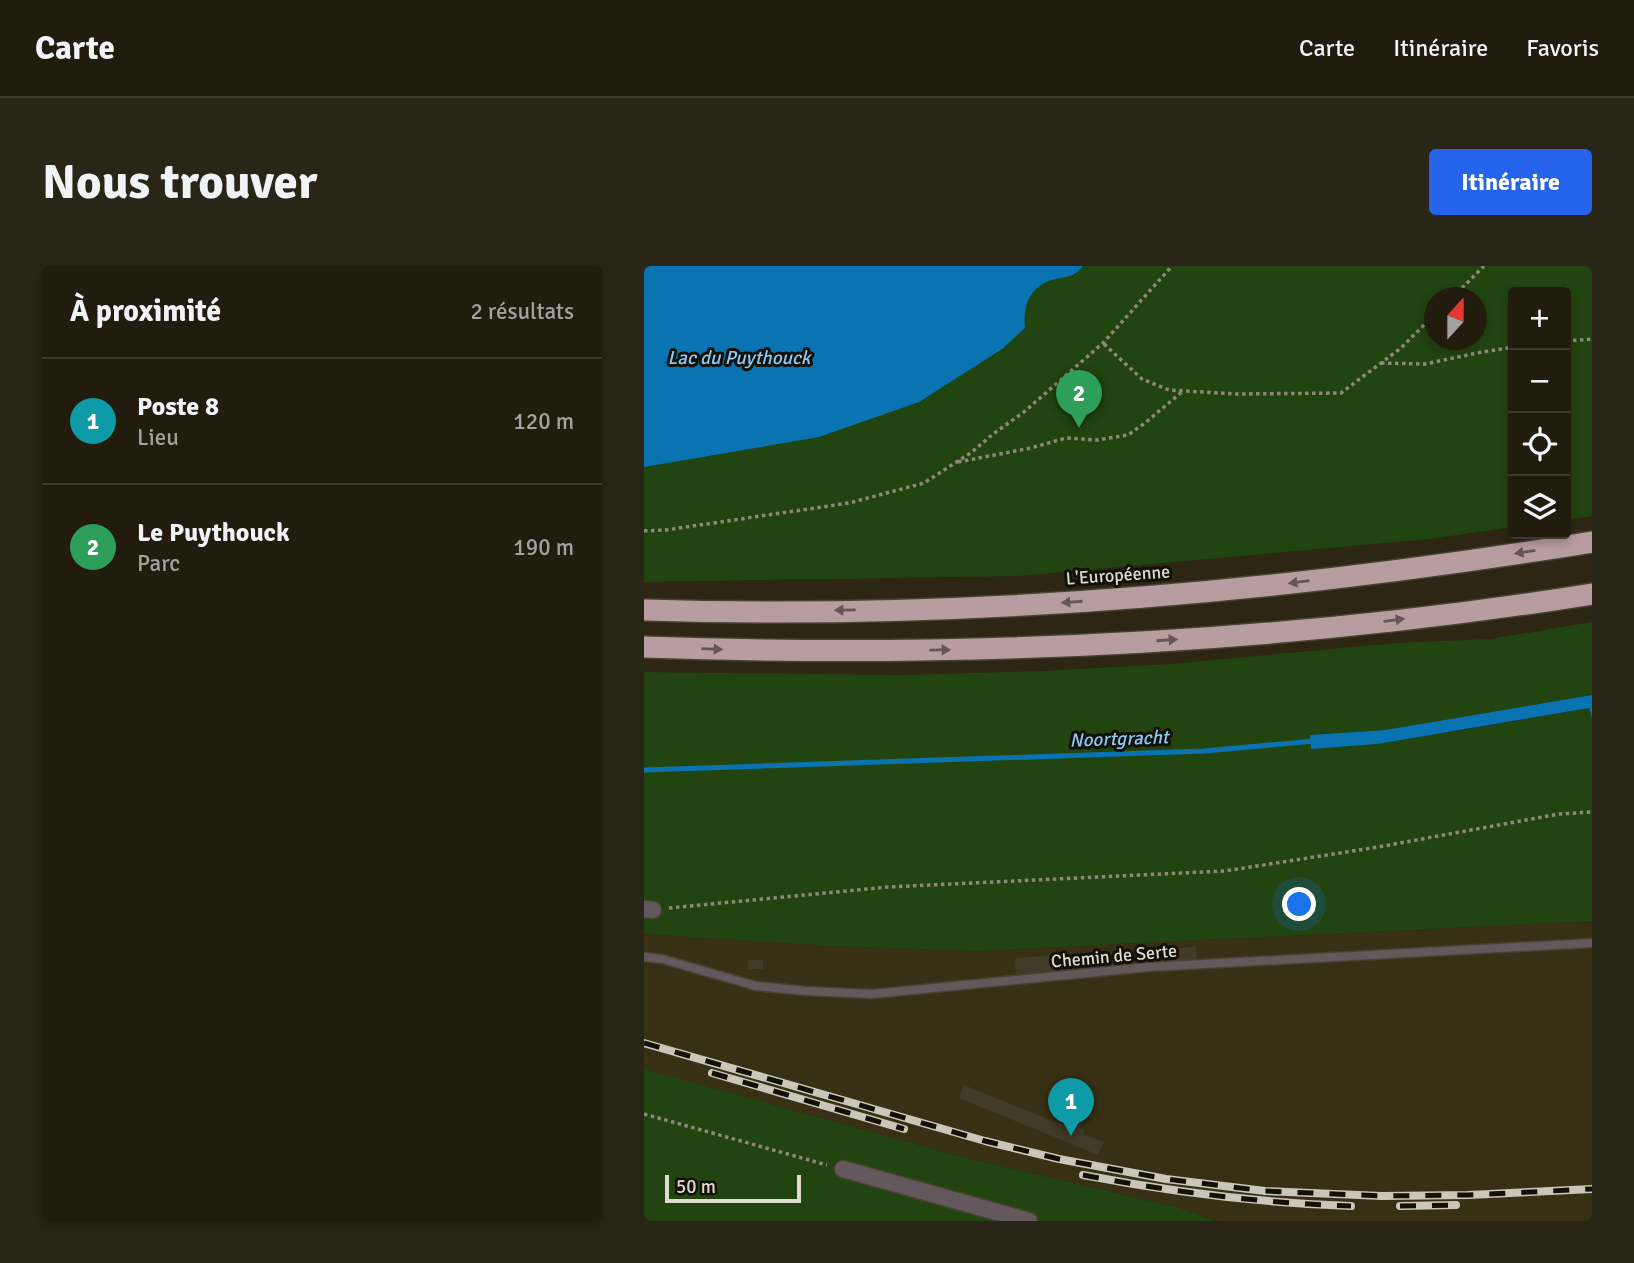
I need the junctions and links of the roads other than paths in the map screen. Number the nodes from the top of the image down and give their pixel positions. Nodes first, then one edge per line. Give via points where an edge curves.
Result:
1 (1592, 542) edge
2 (1592, 594) edge
3 (644, 610) edge
4 (644, 647) edge
5 (1592, 943) edge
6 (644, 957) edge
7 (843, 1169) road end
8 (1029, 1221) edge

1 -> 3 highway, L'Européenne via 1347,577 1097,600 884,610
4 -> 2 highway via 870,651 1129,643 1387,621
5 - 6 lane, Chemin de Serte via 1149,967 872,994 756,986
7 - 8 street

